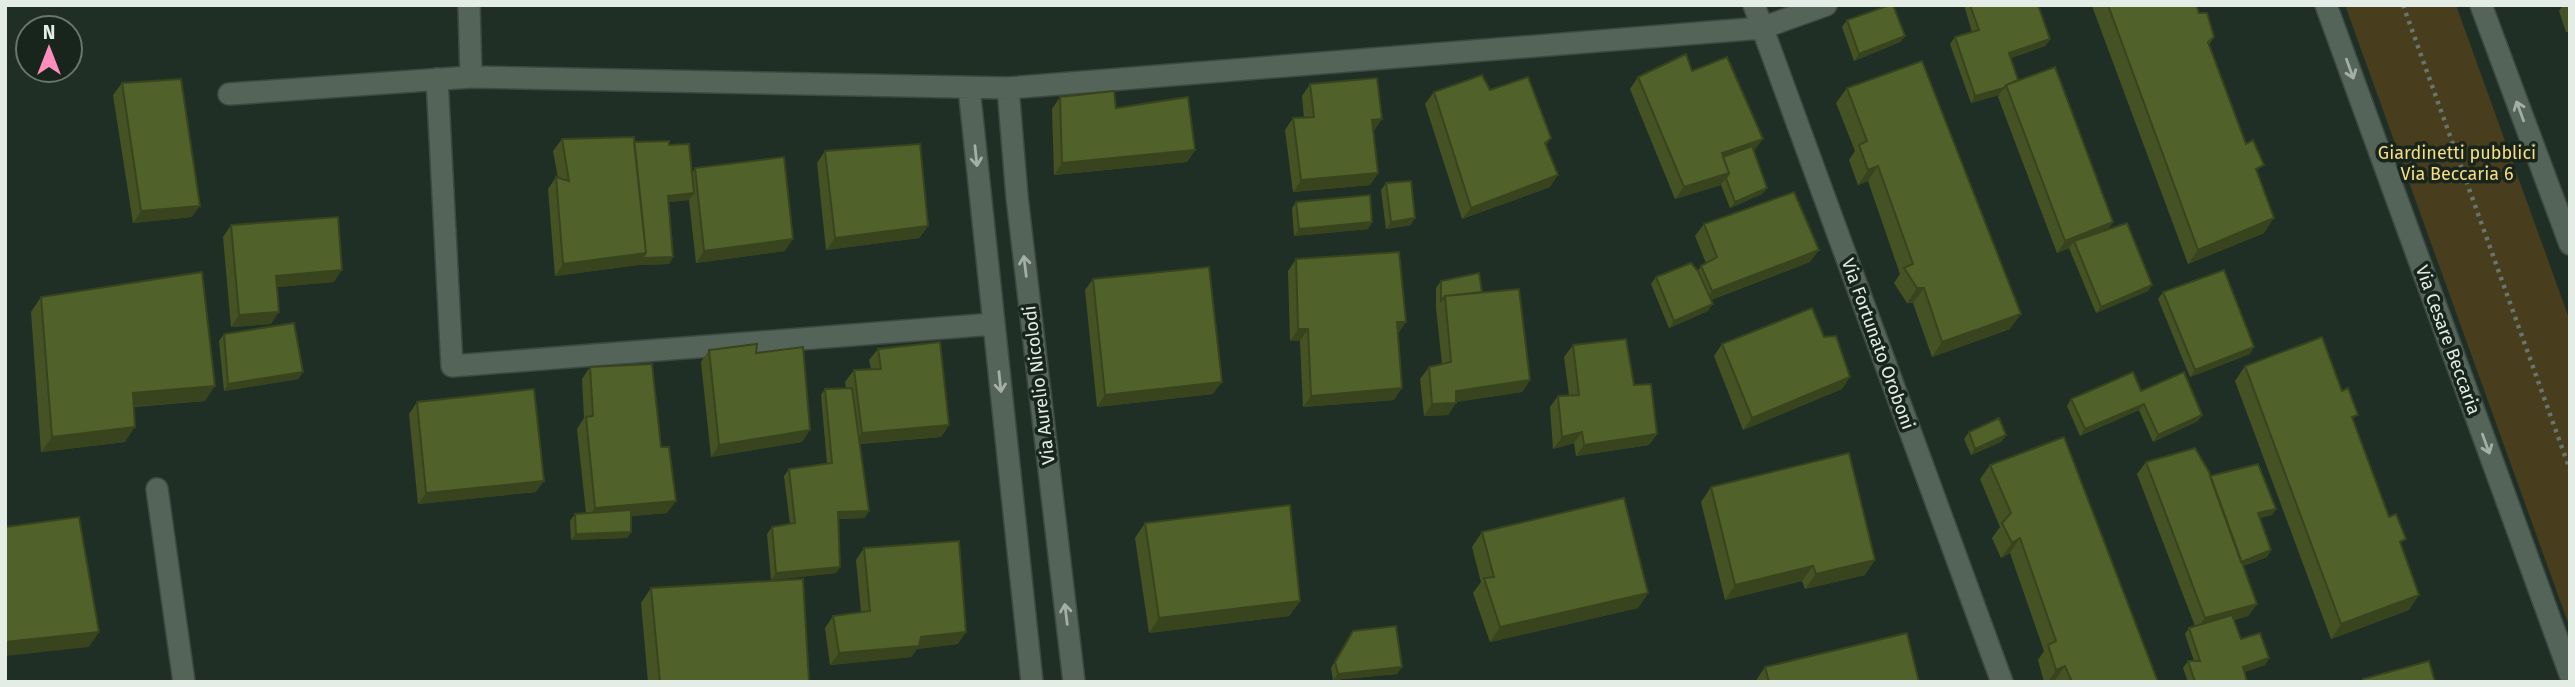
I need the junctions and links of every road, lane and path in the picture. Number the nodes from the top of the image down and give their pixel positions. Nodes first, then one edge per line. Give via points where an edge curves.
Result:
1 (469, 5) edge
2 (1754, 5) edge
3 (1826, 5) edge
4 (2326, 5) edge
5 (2403, 5) edge
6 (2481, 5) edge
7 (1762, 28) junction
8 (471, 77) junction
9 (437, 79) junction
10 (969, 88) junction
11 (1008, 88) junction
12 (229, 94) dead end
13 (2570, 244) edge
14 (994, 324) junction
15 (2570, 470) edge
16 (157, 489) dead end
17 (2570, 674) edge
18 (184, 682) edge
19 (1032, 682) edge
20 (1074, 682) edge
21 (2002, 682) edge

1 - 8 street
2 - 7 street, Via Fortunato Oroboni
3 - 7 street
4 -> 17 street, Via Cesare Beccaria
5 - 15 path
13 -> 6 street
7 - 11 street
7 - 21 street, Via Fortunato Oroboni
8 - 9 street
8 - 10 street
9 - 12 street
9 - 14 street via 452,366
10 - 11 street
10 -> 14 street
20 -> 11 street, Via Aurelio Nicolodi
14 -> 19 street
16 - 18 street

